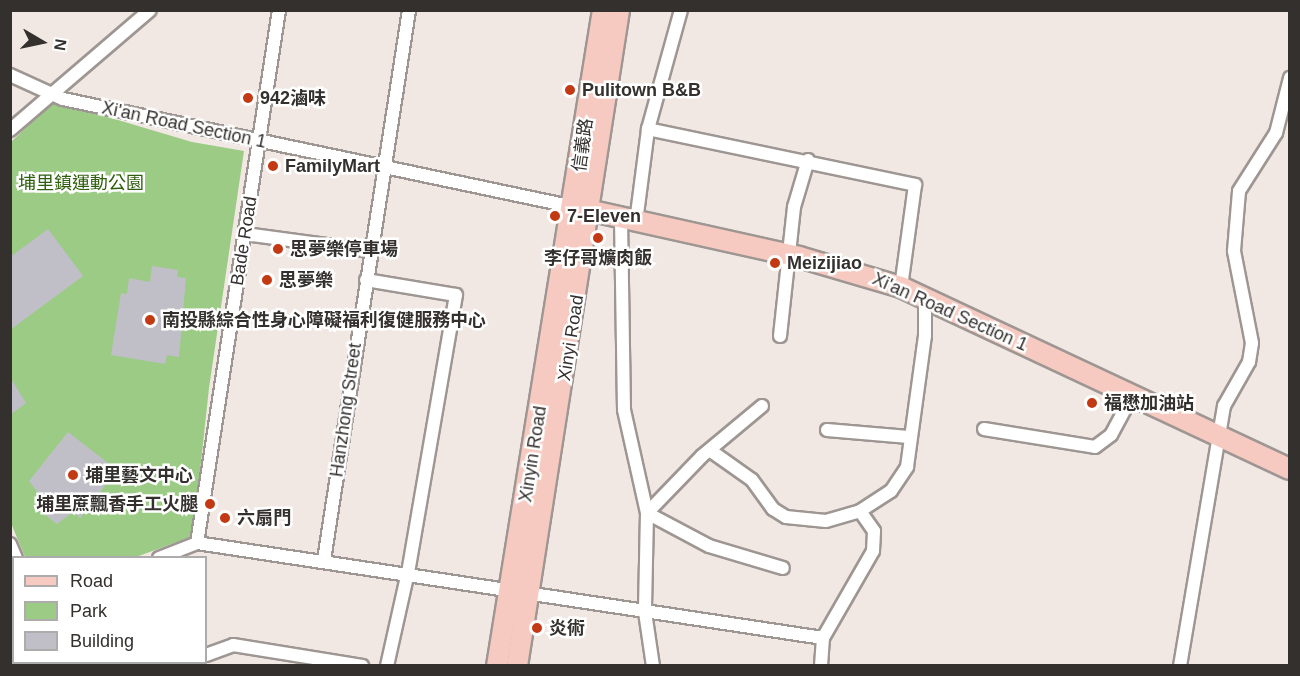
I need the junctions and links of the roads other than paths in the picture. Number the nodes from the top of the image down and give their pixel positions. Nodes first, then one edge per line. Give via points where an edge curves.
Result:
1 (279, 10) edge
2 (409, 10) edge
3 (603, 10) edge
4 (620, 10) edge
5 (681, 10) edge
6 (147, 11) edge
7 (10, 75) edge
8 (1290, 78) edge
9 (50, 93) junction
10 (648, 129) junction
11 (10, 130) edge
12 (260, 141) junction
13 (808, 159) junction
14 (384, 168) junction
15 (582, 210) junction
16 (629, 221) junction
17 (245, 234) junction
18 (371, 250) junction
19 (787, 255) junction
20 (366, 280) junction
21 (901, 287) junction
22 (925, 297) junction
23 (780, 336) dead end
24 (1132, 396) junction
25 (762, 406) dead end
26 (984, 429) dead end
27 (827, 430) dead end
28 (1220, 437) junction
29 (909, 438) junction
30 (711, 451) junction
31 (1290, 469) edge
32 (860, 511) junction
33 (647, 513) junction
34 (197, 543) junction
35 (164, 556) edge
36 (324, 560) junction
37 (783, 568) dead end
38 (408, 572) junction
39 (521, 590) junction
40 (645, 612) junction
41 (823, 638) junction
42 (207, 655) edge
43 (363, 666) edge
44 (387, 666) edge
45 (497, 666) edge
46 (517, 666) edge
47 (653, 666) edge
48 (821, 666) edge
49 (1180, 666) edge

1 - 12 street, Bade Road
2 - 14 street, Hanzhong Street
3 - 15 main road, 信義路
4 - 15 main road, Xinyi Road
5 - 10 street
6 - 9 street
7 - 9 street, Xi'an Road Section 1
8 - 28 street via 1276,133 1239,191 1234,250 1252,343 1249,362 1224,406
9 - 11 street
9 - 12 street, Xi'an Road Section 1 via 205,132
10 - 13 street
10 - 16 street
12 - 14 street, Xi'an Road Section 1
12 - 17 street, Bade Road
13 - 19 street
13 - 21 street via 915,185
14 - 15 street, Xi'an Road Section 1
14 - 18 street, Hanzhong Street
15 - 16 main road, Xi'an Road Section 1
15 - 39 main road, Xinyi Road
16 - 19 main road, Xi'an Road Section 1
16 - 33 street via 624,410
17 - 18 street
17 - 34 street, Bade Road
18 - 20 street, Hanzhong Street
19 - 21 main road, Xi'an Road Section 1
19 - 23 street
20 - 36 street, Hanzhong Street
20 - 38 street via 456,295
21 - 22 main road, Xi'an Road Section 1
22 - 24 main road, Xi'an Road Section 1
22 - 29 street via 925,336
24 - 26 street via 1111,435 1095,447
24 - 28 main road, Xi'an Road Section 1
25 - 30 street
27 - 29 street
28 - 31 main road, Xi'an Road Section 1
28 - 49 street
29 - 32 street via 907,467 900,480
30 - 32 street via 752,480 773,509 786,517 826,521
30 - 33 street
32 - 41 street via 874,531 872,556 842,600
33 - 37 street via 709,546
33 - 40 street
34 - 35 street
34 - 36 street
36 - 38 street
38 - 39 street
38 - 44 street
39 - 40 street
39 - 45 main road
39 - 46 main road, Xinyi Road
40 - 41 street
40 - 47 street
41 - 48 street
42 - 43 street via 233,645

